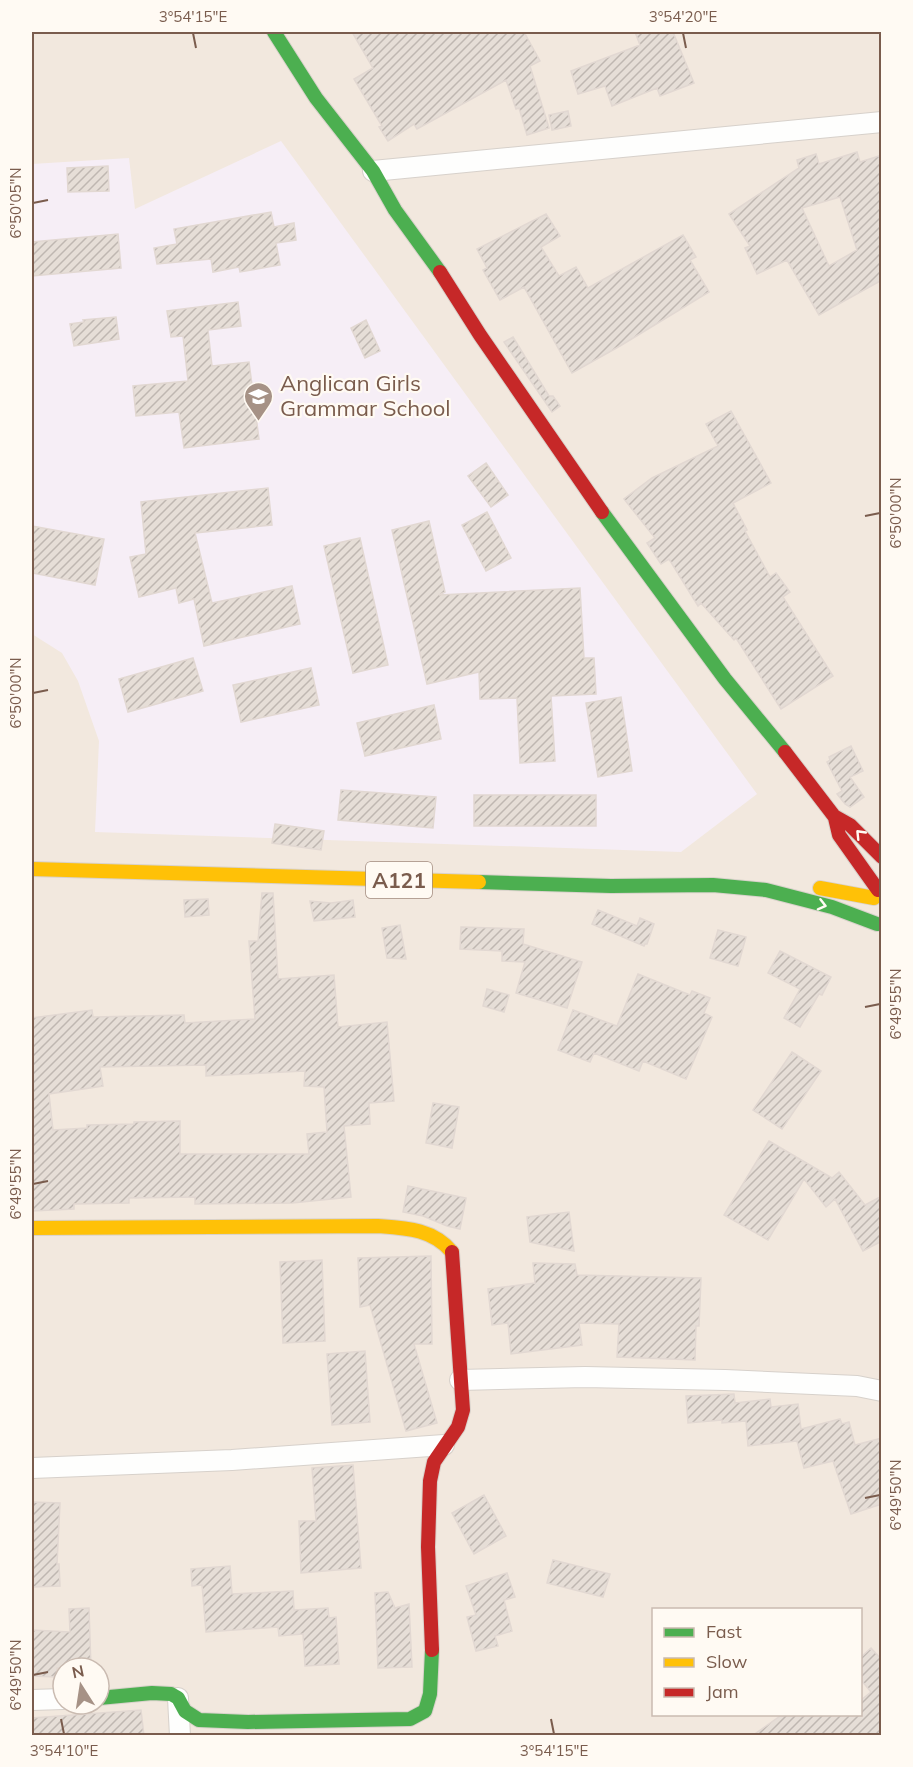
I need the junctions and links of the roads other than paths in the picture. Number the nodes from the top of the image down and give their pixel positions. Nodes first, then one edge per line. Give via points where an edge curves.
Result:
1 (274, 32) edge
2 (882, 122) edge
3 (374, 171) junction
4 (834, 816) junction
5 (882, 857) edge
6 (32, 869) edge
7 (766, 890) junction
8 (878, 892) edge
9 (879, 926) edge
10 (32, 1228) edge
11 (460, 1380) junction
12 (882, 1391) edge
13 (444, 1445) junction
14 (32, 1468) edge
15 (111, 1697) edge
16 (178, 1698) junction
17 (32, 1700) edge
18 (51, 1700) edge
19 (180, 1736) edge

1 - 3 street via 316,98
2 - 3 street
3 - 4 street via 395,210 607,519 725,679
5 -> 4 street via 850,825
4 - 8 street via 839,835
6 - 7 street, A121 via 611,886 713,885
7 - 8 street, A121 via 796,886
7 -> 9 street, A121
8 - 9 street, A121 via 871,907
10 - 11 street via 378,1226 424,1231 452,1251
11 - 12 street via 585,1377 857,1386
11 - 13 street via 463,1410 458,1426
13 - 14 street via 232,1460
13 - 16 street via 434,1462 430,1481 432,1664 430,1694 424,1711 410,1719 199,1720 185,1711
15 - 16 street via 152,1693
16 - 19 street
17 - 18 street

